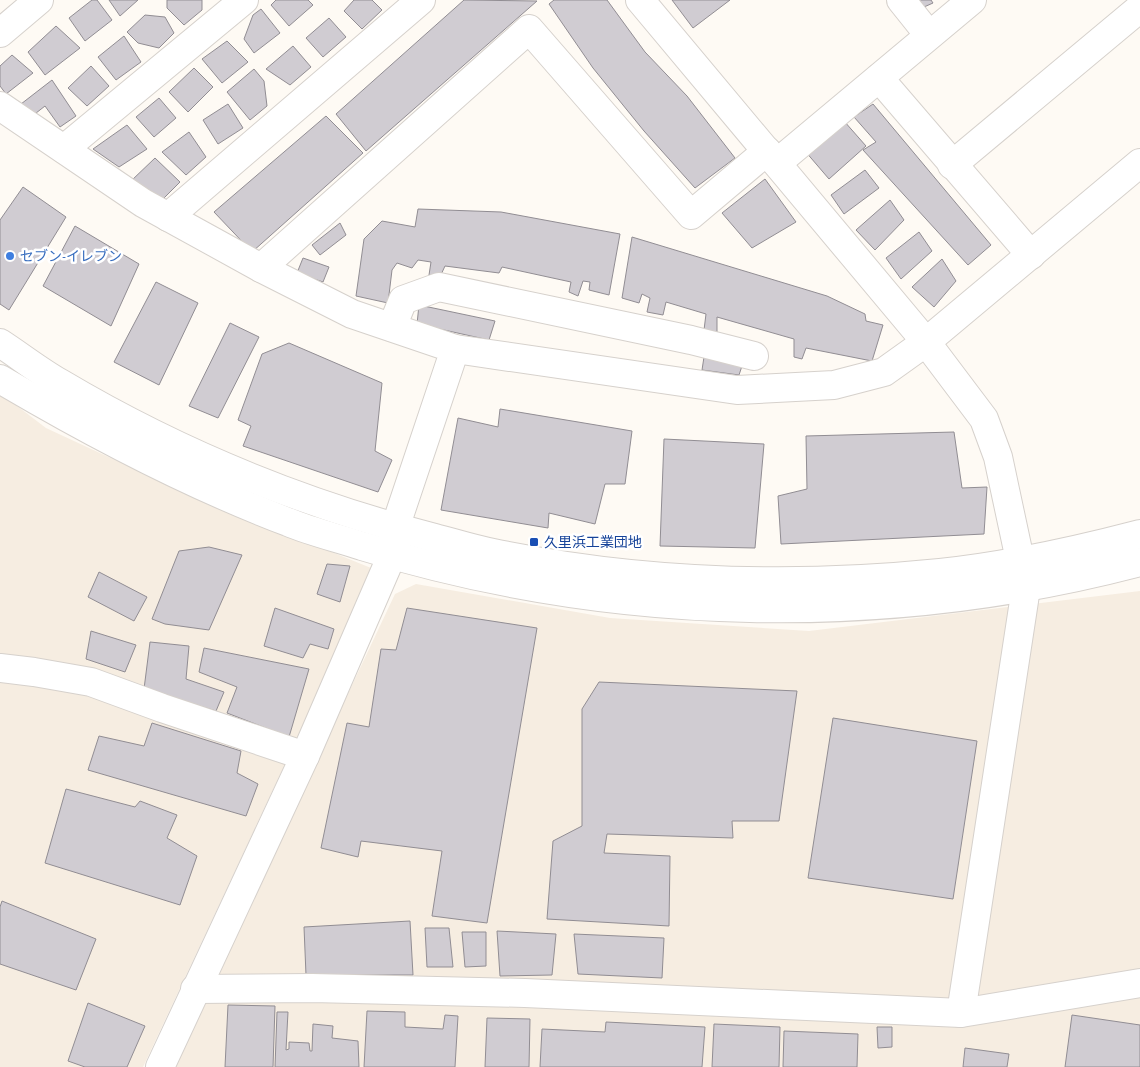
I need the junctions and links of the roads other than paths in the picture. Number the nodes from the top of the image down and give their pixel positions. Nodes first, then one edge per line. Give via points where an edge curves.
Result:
1 (39, 0) edge
2 (244, 0) edge
3 (421, 0) edge
4 (640, 0) edge
5 (900, 0) edge
6 (972, 0) edge
7 (1140, 8) edge
8 (0, 32) edge
9 (929, 35) junction
10 (879, 78) junction
11 (0, 106) edge
12 (64, 149) junction
13 (772, 157) junction
14 (1140, 164) edge
15 (952, 165) junction
16 (168, 217) junction
17 (1031, 255) junction
18 (261, 268) junction
19 (392, 328) junction
20 (926, 342) junction
21 (0, 343) edge
22 (455, 350) junction
23 (754, 356) dead end
24 (0, 379) edge
25 (395, 528) junction
26 (1140, 534) edge
27 (392, 554) junction
28 (1020, 560) junction
29 (1140, 562) edge
30 (1026, 588) junction
31 (0, 668) edge
32 (305, 756) junction
33 (1140, 983) edge
34 (196, 989) junction
35 (961, 1013) junction
36 (160, 1067) edge

1 - 8 street
2 - 12 street
3 - 16 street
4 - 13 street
5 - 9 street
6 - 9 street
7 - 15 street
9 - 10 street
10 - 13 street
10 - 15 street
11 - 12 street
12 - 16 street
13 - 18 street via 691,215 529,28
13 - 20 street
14 - 17 street
15 - 17 street
16 - 18 street
17 - 20 street
18 - 19 street via 352,314
19 - 22 street
19 - 23 street via 403,300 439,287
20 - 22 street via 884,372 834,385 737,390
20 - 28 street via 984,419 998,456
21 - 25 street via 82,396 189,451 304,498
22 - 25 street
24 - 27 street via 176,475 290,523
25 - 27 street
25 - 28 street via 492,553 678,577 840,580 942,573
26 - 28 street via 1088,548
27 - 30 street via 540,589 709,607 873,605
27 - 32 street
28 - 30 street
29 - 30 street
30 - 35 street
31 - 32 street via 91,682
32 - 34 street
33 - 35 street
34 - 35 street via 525,993
34 - 36 street

